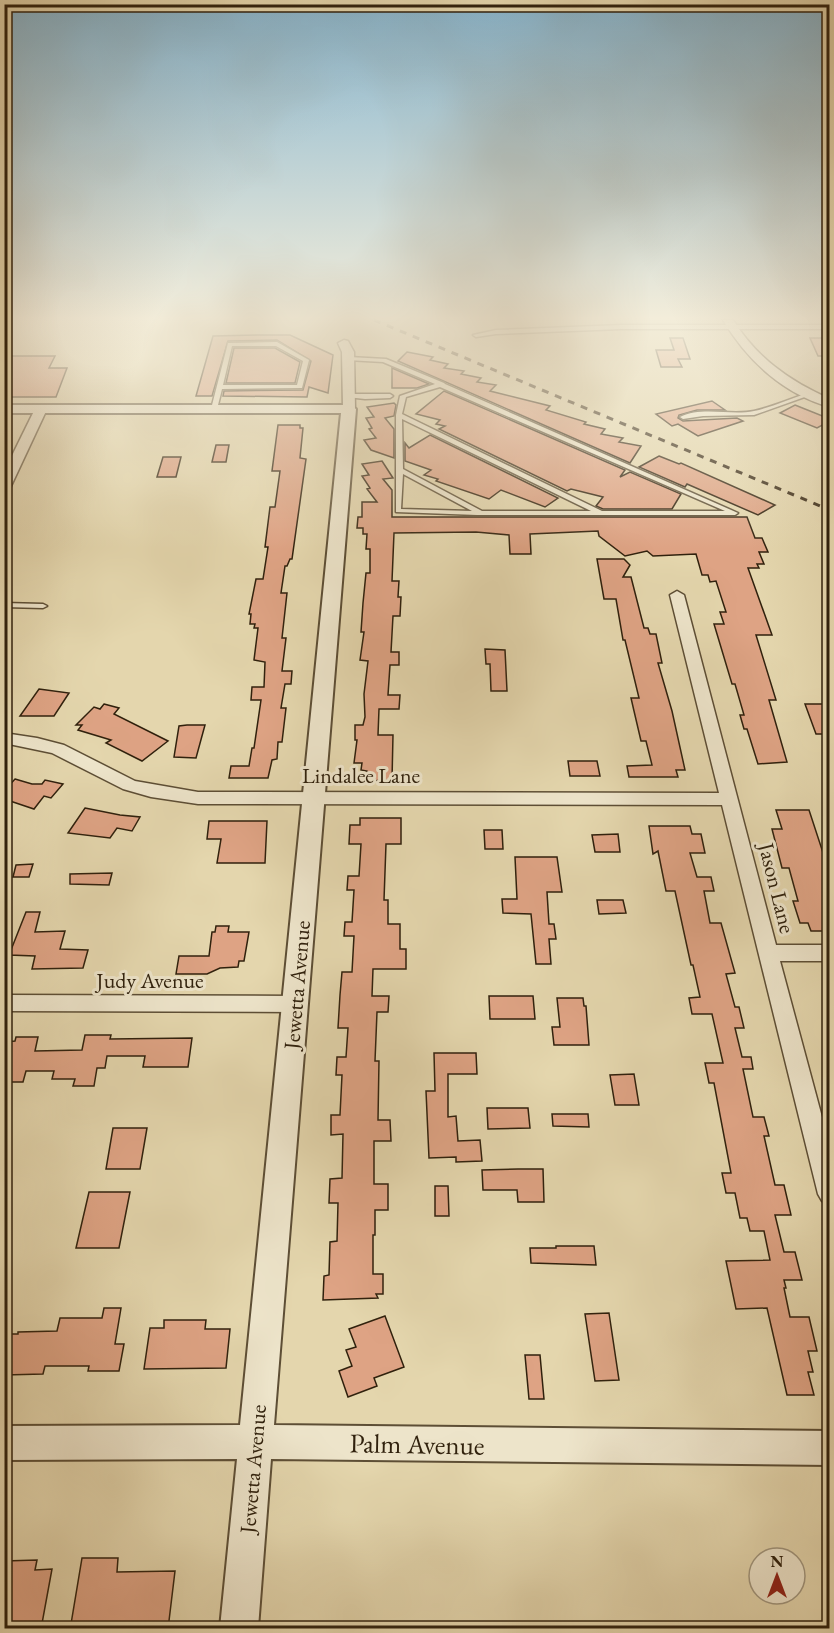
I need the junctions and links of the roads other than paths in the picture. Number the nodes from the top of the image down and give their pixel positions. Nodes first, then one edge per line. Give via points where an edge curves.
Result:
1 (217, 396) edge
2 (353, 396) edge
3 (389, 396) edge
4 (403, 396) edge
5 (470, 396) edge
6 (803, 396) edge
7 (814, 396) edge
8 (354, 401) junction
9 (830, 404) edge
10 (4, 408) edge
11 (41, 409) junction
12 (214, 409) junction
13 (399, 415) junction
14 (683, 417) dead end
15 (400, 470) junction
16 (4, 486) edge
17 (481, 513) junction
18 (601, 513) junction
19 (677, 595) dead end
20 (4, 605) edge
21 (43, 606) dead end
22 (4, 738) edge
23 (314, 799) junction
24 (729, 799) junction
25 (768, 953) junction
26 (830, 953) edge
27 (4, 1003) edge
28 (296, 1004) junction
29 (830, 1194) edge
30 (255, 1442) junction
31 (4, 1443) edge
32 (830, 1449) edge
33 (239, 1629) edge

1 - 12 lane
2 - 8 street, Jewetta Avenue
3 - 8 lane
4 - 13 lane
5 - 18 lane via 735,513
6 - 14 lane via 754,413
7 - 9 street
8 - 12 street
8 - 23 street, Jewetta Avenue
10 - 11 street
11 - 12 street
11 - 16 street
13 - 15 lane
13 - 18 lane
15 - 17 lane
15 - 17 lane via 398,511
17 - 18 lane
19 - 24 street, Jason Lane
20 - 21 lane
22 - 23 street, Lindalee Lane via 58,749 151,792 198,798
23 - 24 street, Lindalee Lane
23 - 28 street, Jewetta Avenue
24 - 25 street, Jason Lane
25 - 26 street
25 - 29 street, Jason Lane
27 - 28 street, Judy Avenue
28 - 30 street, Jewetta Avenue
30 - 31 street, Palm Avenue
30 - 32 street, Palm Avenue
30 - 33 street, Jewetta Avenue

